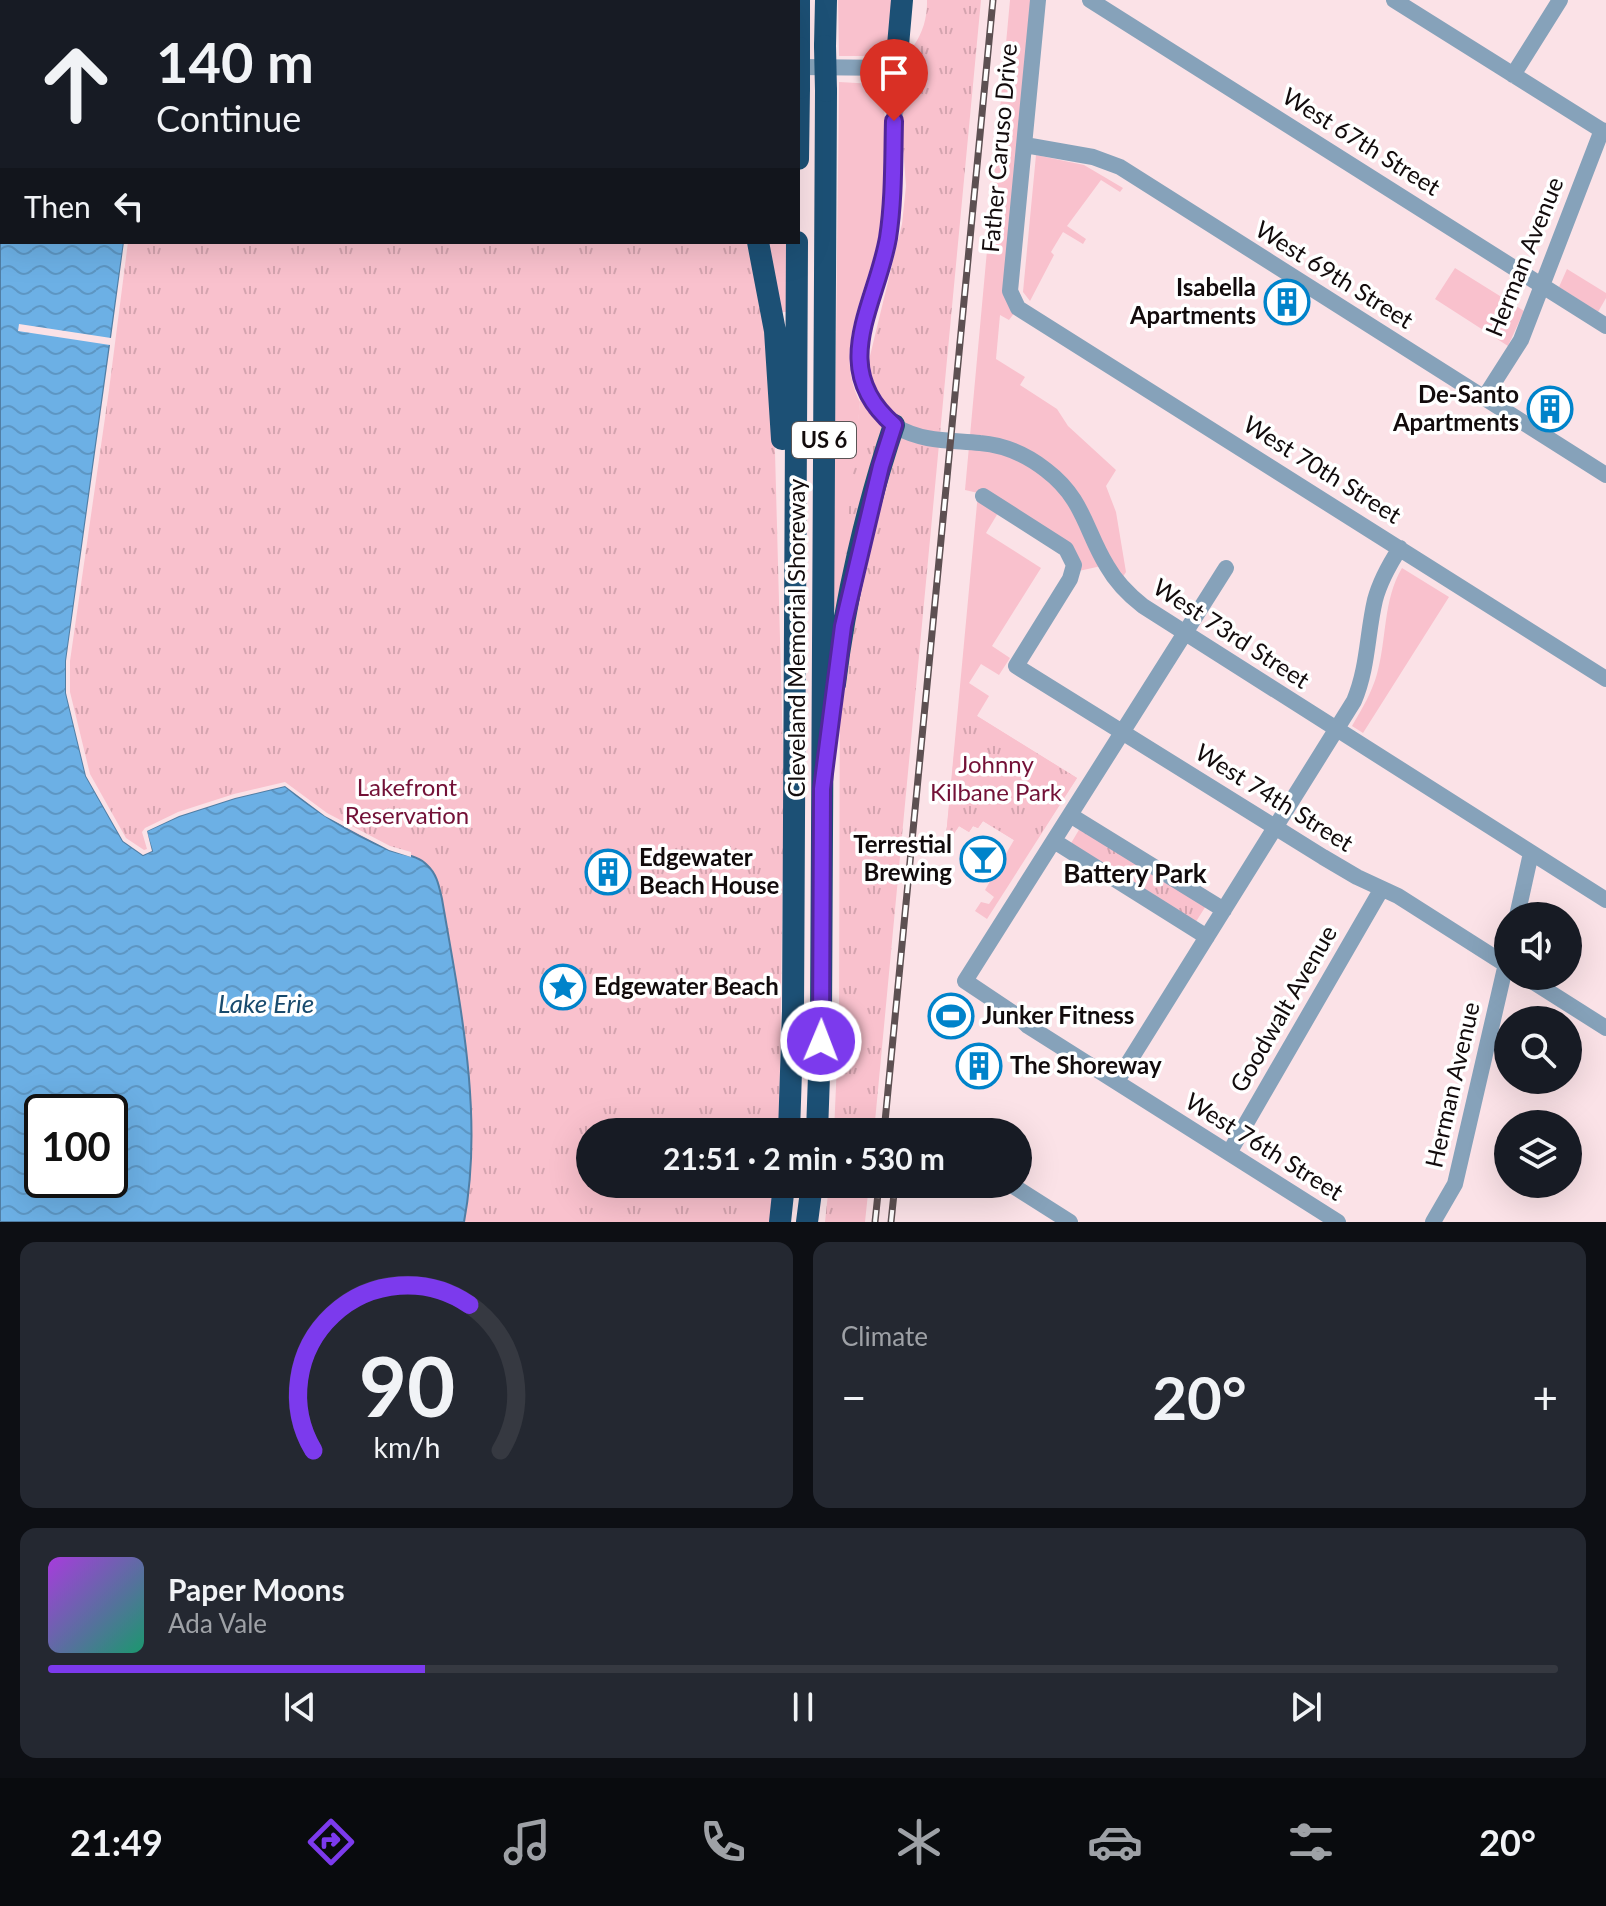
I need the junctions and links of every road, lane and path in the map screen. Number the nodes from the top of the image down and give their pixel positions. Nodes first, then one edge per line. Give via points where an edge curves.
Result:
1 (826, 0) edge
2 (902, 0) edge
3 (1038, 0) edge
4 (1090, 0) edge
5 (1394, 0) edge
6 (1560, 0) edge
7 (800, 58) edge
8 (896, 68) junction
9 (1513, 75) junction
10 (1604, 132) edge
11 (1025, 145) junction
12 (758, 244) edge
13 (797, 244) edge
14 (1541, 284) junction
15 (1013, 301) joint
16 (1606, 326) edge
17 (1484, 398) junction
18 (894, 425) junction
19 (1606, 475) edge
20 (983, 496) dead end
21 (795, 548) junction
22 (1400, 548) junction
23 (1226, 568) dead end
24 (1185, 634) junction
25 (1606, 679) edge
26 (1336, 730) junction
27 (1123, 732) junction
28 (822, 789) junction
29 (1070, 815) junction
30 (1276, 827) junction
31 (1054, 841) junction
32 (1531, 853) junction
33 (1381, 890) junction
34 (1606, 900) edge
35 (1520, 902) edge
36 (1224, 910) junction
37 (1207, 937) junction
38 (1494, 953) edge
39 (1500, 990) edge
40 (1546, 990) edge
41 (1606, 1028) edge
42 (1117, 1081) junction
43 (790, 1118) edge
44 (817, 1118) edge
45 (1229, 1153) junction
46 (783, 1198) edge
47 (810, 1198) edge
48 (1032, 1198) edge
49 (780, 1222) edge
50 (807, 1222) edge
51 (1070, 1222) edge
52 (1338, 1222) edge
53 (1433, 1222) edge

1 - 28 highway, Cleveland Memorial Shoreway / US 6, bridge
2 - 8 highway
3 - 11 street, Father Caruso Drive
4 - 14 street, West 67th Street
5 - 9 street
6 - 9 street
7 - 8 street
8 - 18 street via 889,232 859,356 869,398
9 - 10 street
10 - 14 street, Herman Avenue
11 - 15 street, Father Caruso Drive
11 - 17 street, West 69th Street via 1120,167
12 - 21 highway via 775,331 782,478
13 - 21 highway, Cleveland Memorial Shoreway / US 6
14 - 16 street, West 67th Street
14 - 17 street, Herman Avenue via 1521,340
15 - 22 street, West 70th Street
17 - 19 street, West 69th Street
18 - 24 street, West 73rd Street via 926,437 1000,447 1045,469 1077,503 1119,583
18 - 28 highway via 843,626
20 - 27 street, West 74th Street via 1066,549 1074,565 1016,666
21 - 43 highway, Cleveland Memorial Shoreway / US 6
22 - 25 street, West 70th Street
22 - 26 street via 1376,599 1361,685
23 - 24 street
24 - 26 street, West 73rd Street
24 - 27 street
26 - 30 street
26 - 32 street, West 73rd Street
27 - 29 street
27 - 30 street, West 74th Street
28 - 44 highway, Cleveland Memorial Shoreway / US 6
29 - 31 street
29 - 36 street
30 - 33 street, West 74th Street
30 - 36 street
31 - 37 street
31 - 42 street, West 76th Street via 965,981
32 - 34 street, West 73rd Street
32 - 35 street
33 - 38 street, West 74th Street
33 - 45 street, Goodwalt Avenue
36 - 37 street
37 - 42 street
39 - 53 street, Herman Avenue via 1455,1184
40 - 41 street
42 - 45 street, West 76th Street
45 - 52 street, West 76th Street
46 - 49 highway
47 - 50 highway
48 - 51 street

